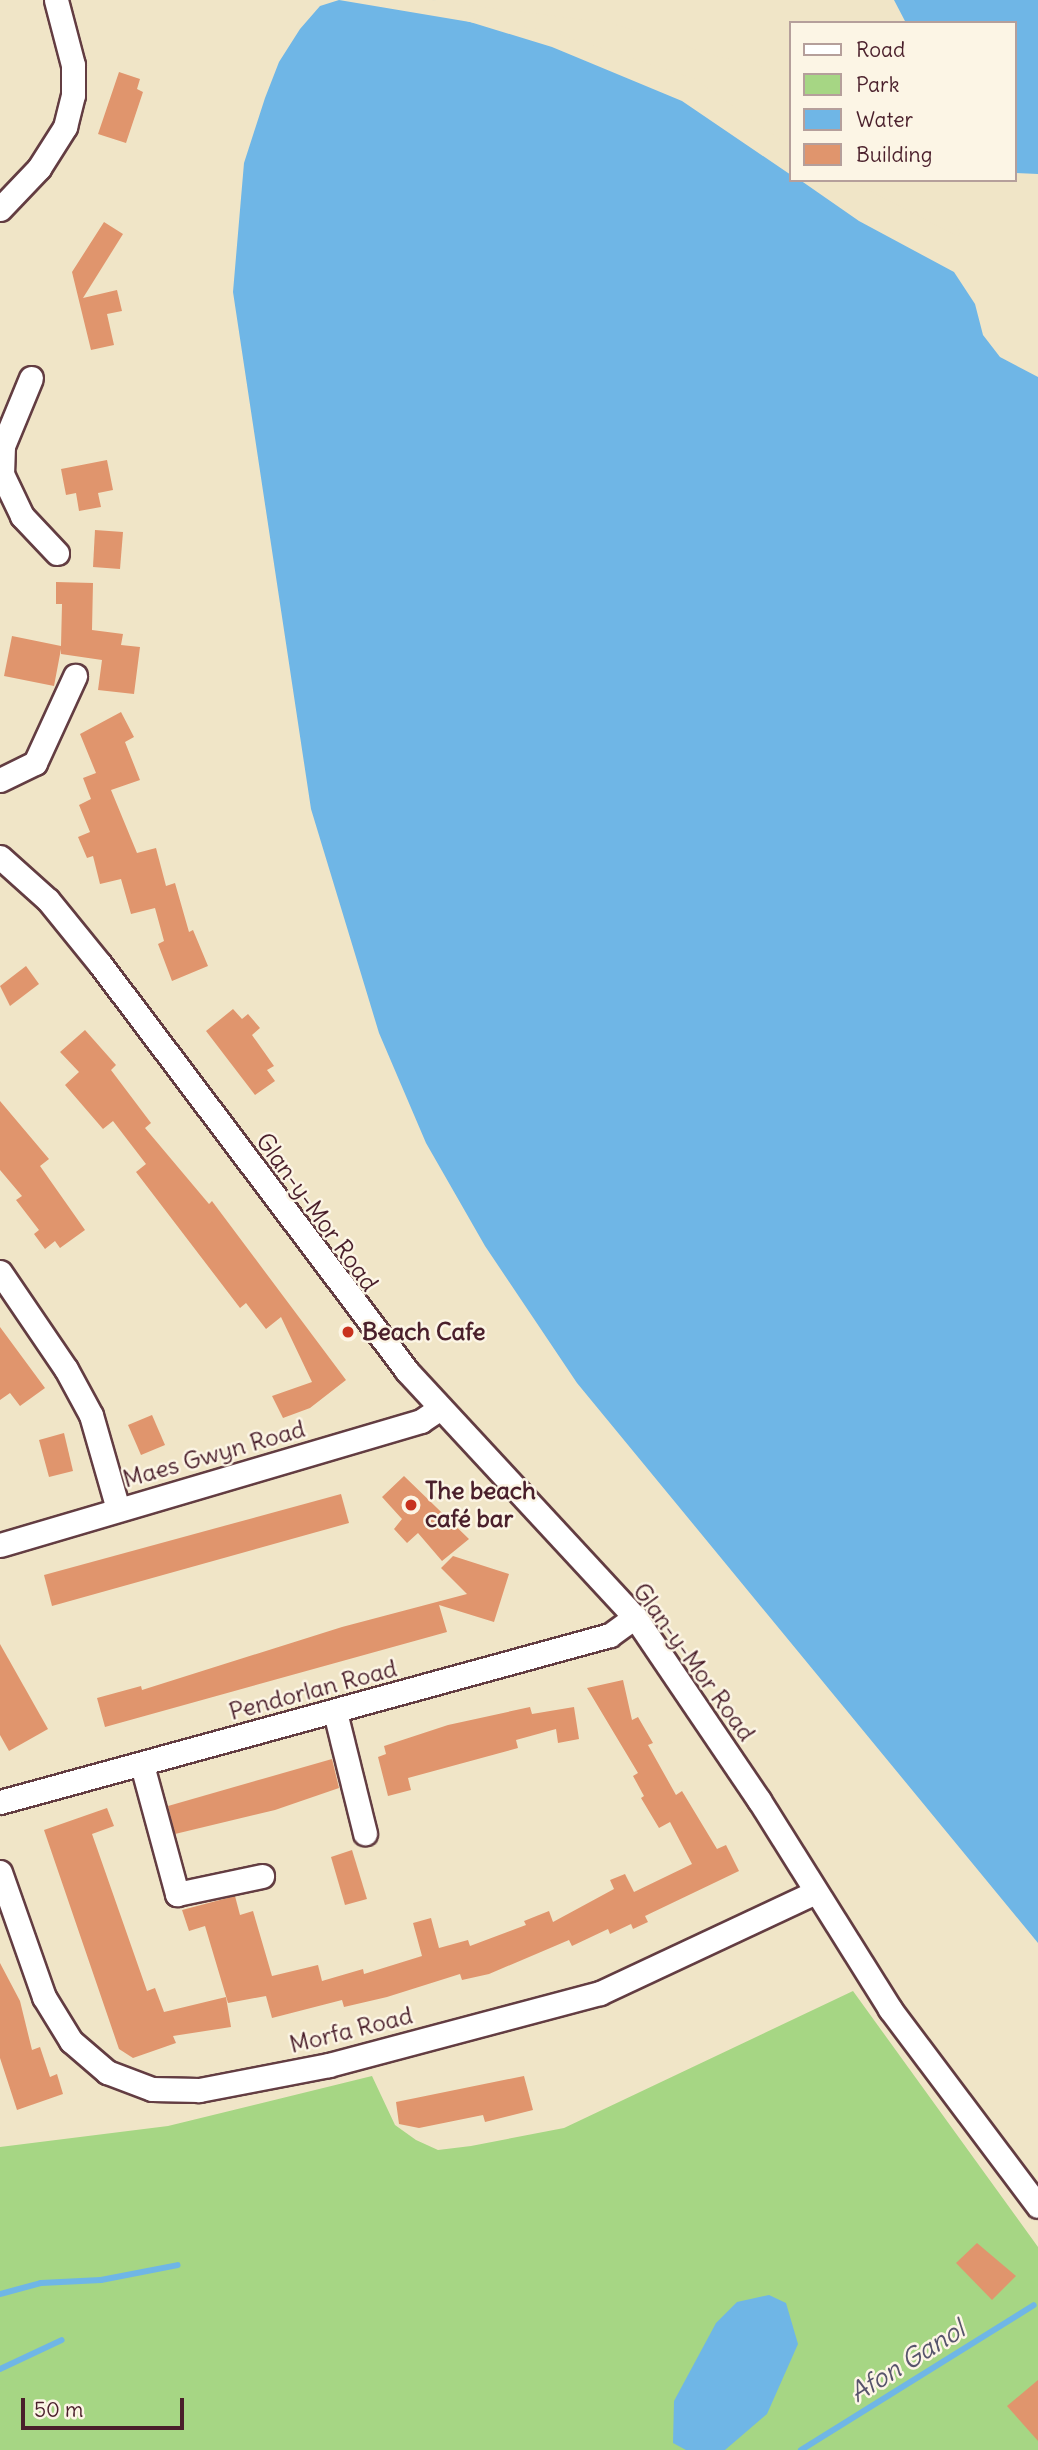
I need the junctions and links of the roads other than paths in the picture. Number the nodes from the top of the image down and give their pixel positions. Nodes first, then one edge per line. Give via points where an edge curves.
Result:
1 (56, 0) edge
2 (0, 209) edge
3 (30, 378) dead end
4 (1, 474) edge
5 (57, 554) dead end
6 (75, 676) dead end
7 (0, 780) edge
8 (0, 857) edge
9 (0, 1272) edge
10 (440, 1408) junction
11 (118, 1509) junction
12 (0, 1545) edge
13 (635, 1618) junction
14 (335, 1712) junction
15 (142, 1765) junction
16 (0, 1802) edge
17 (365, 1833) dead end
18 (0, 1872) edge
19 (262, 1876) dead end
20 (816, 1892) junction
21 (1038, 2206) edge

1 - 2 street via 73,65 73,95 65,127 44,161
3 - 4 street via 3,446
4 - 5 street via 22,516
6 - 7 street via 34,763
8 - 10 street, Glan-y-Mor Road via 48,901 100,964 354,1307
9 - 11 street via 66,1369 91,1415
10 - 11 street, Maes Gwyn Road via 421,1421
10 - 13 street, Glan-y-Mor Road
11 - 12 street, Maes Gwyn Road
13 - 14 street, Pendorlan Road via 610,1635
13 - 20 street, Glan-y-Mor Road
14 - 15 street, Pendorlan Road
14 - 17 street
15 - 16 street, Pendorlan Road
15 - 19 street via 177,1894
18 - 20 street, Morfa Road via 44,1997 71,2041 107,2071 152,2089 199,2090 329,2065 600,1993
20 - 21 street, Glan-y-Mor Road via 890,2009

